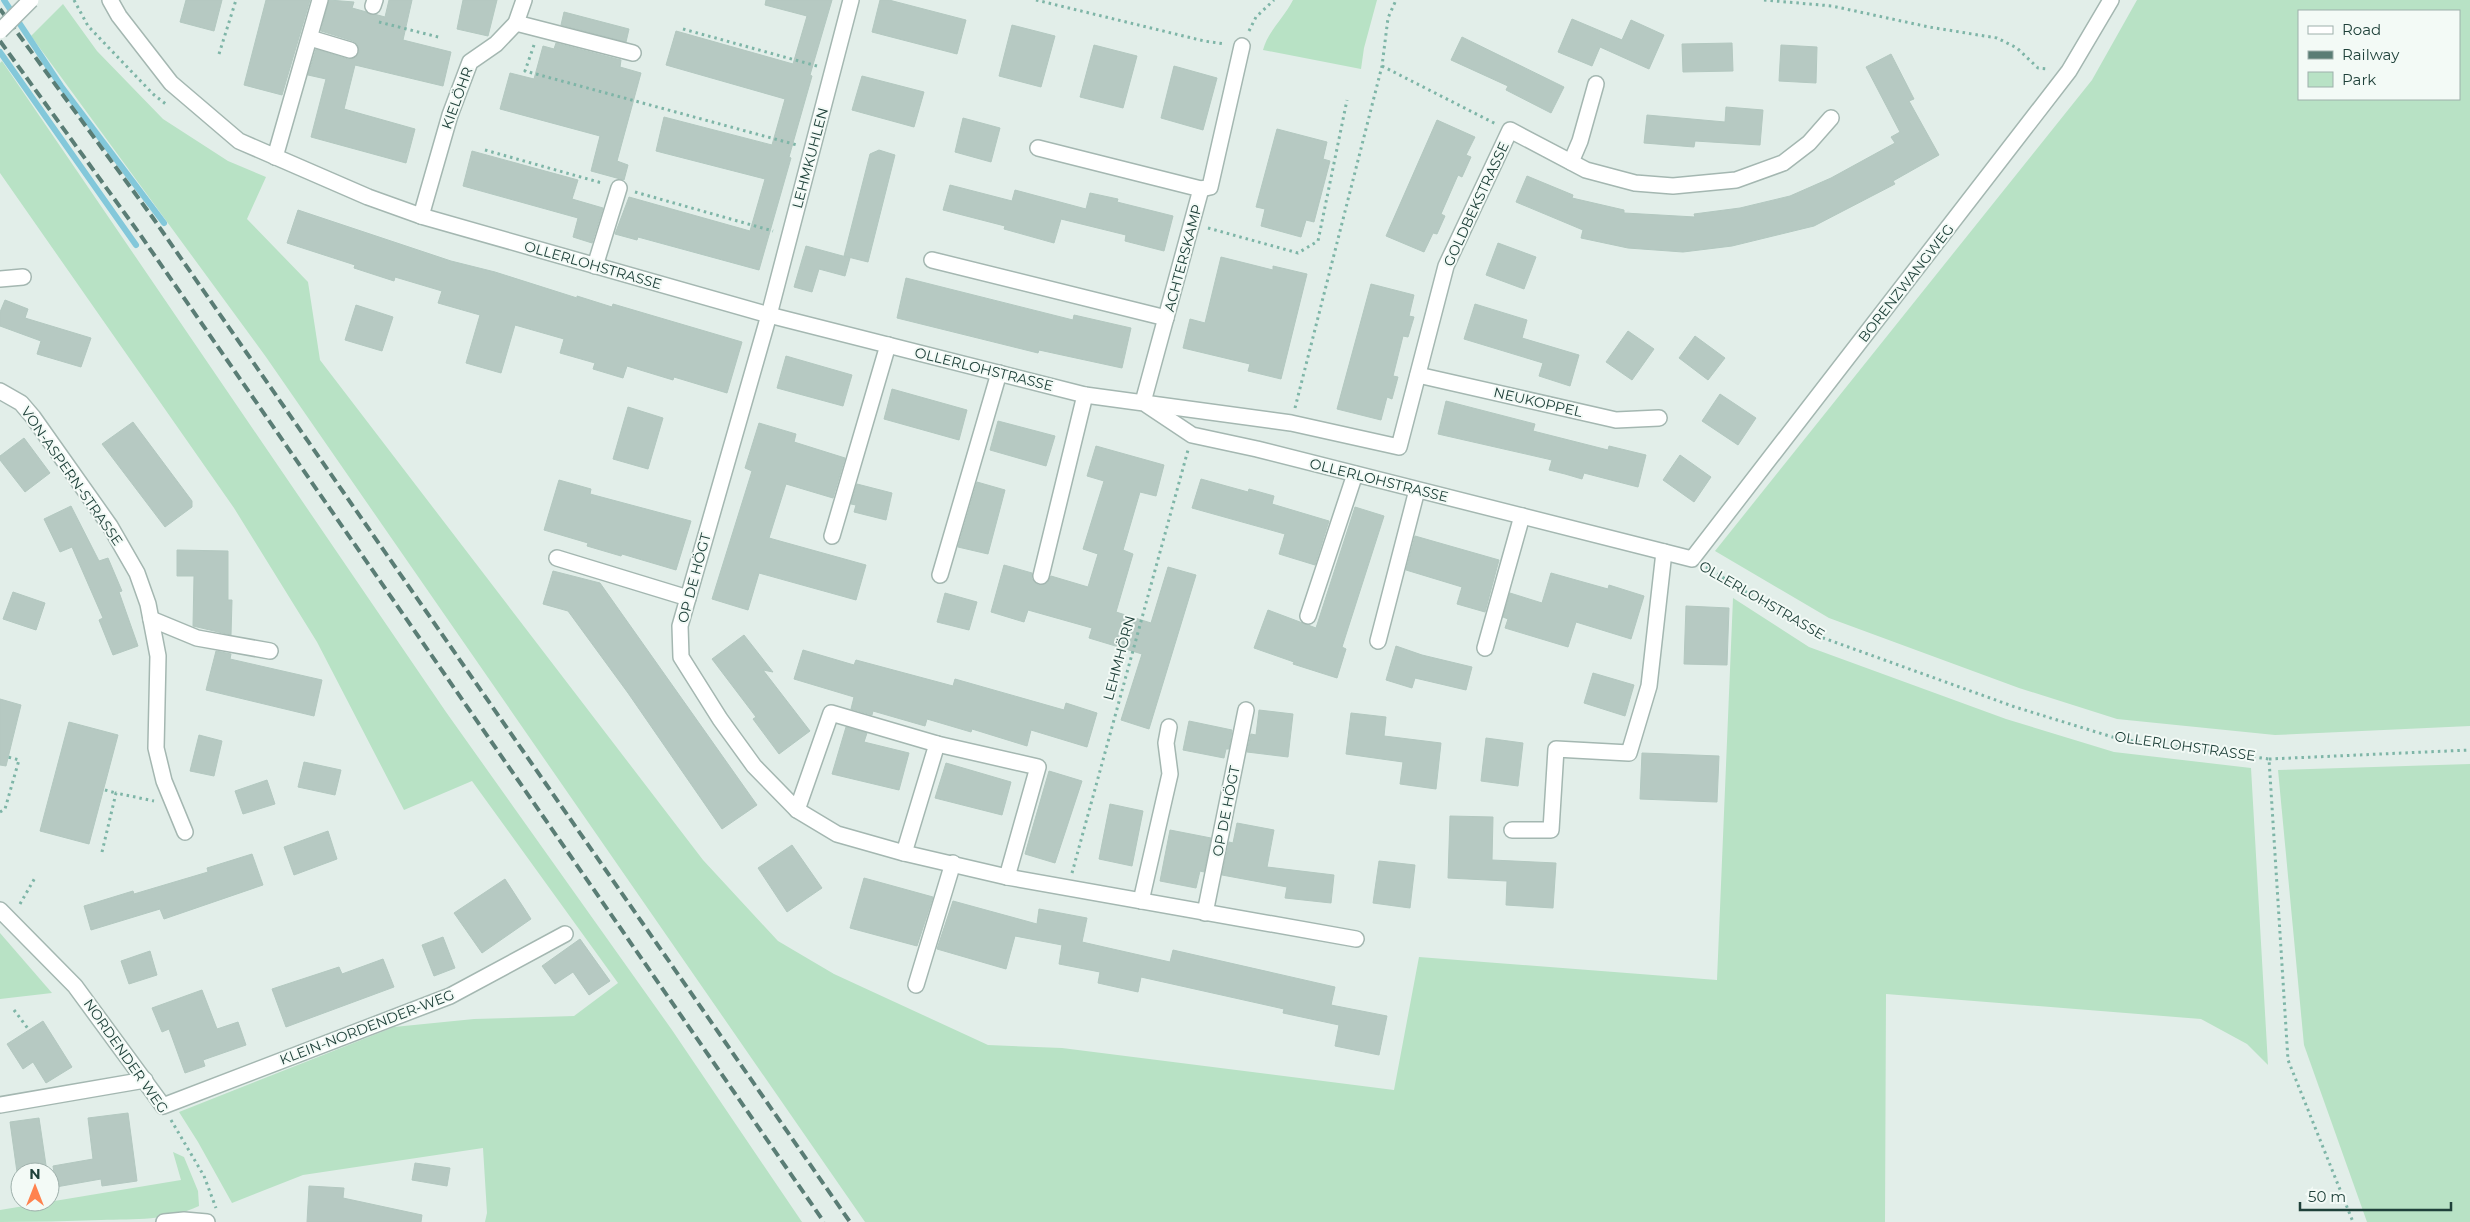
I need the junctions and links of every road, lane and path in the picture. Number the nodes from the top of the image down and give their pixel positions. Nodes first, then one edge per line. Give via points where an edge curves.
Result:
1 (31, 0) edge
2 (110, 0) edge
3 (236, 0) edge
4 (320, 0) edge
5 (524, 0) edge
6 (851, 0) edge
7 (1036, 0) edge
8 (1274, 0) edge
9 (1396, 0) edge
10 (1764, 0) edge
11 (2111, 0) edge
12 (374, 3) edge
13 (516, 23) junction
14 (539, 29) junction
15 (682, 29) dead end
16 (0, 31) edge
17 (310, 38) junction
18 (442, 38) dead end
19 (1242, 46) junction
20 (350, 50) dead end
21 (633, 53) dead end
22 (219, 54) dead end
23 (1382, 66) junction
24 (832, 70) junction
25 (2069, 71) junction
26 (1596, 84) dead end
27 (1347, 100) dead end
28 (1831, 118) dead end
29 (1510, 130) junction
30 (1038, 148) dead end
31 (812, 149) junction
32 (485, 150) dead end
33 (275, 157) junction
34 (1571, 162) junction
35 (619, 188) junction
36 (1202, 189) junction
37 (421, 216) junction
38 (1193, 224) junction
39 (789, 235) junction
40 (932, 260) dead end
41 (594, 266) junction
42 (23, 277) dead end
43 (0, 279) edge
44 (769, 315) junction
45 (1166, 318) junction
46 (888, 345) junction
47 (999, 373) junction
48 (1418, 375) junction
49 (0, 391) edge
50 (1086, 395) junction
51 (1143, 402) junction
52 (1659, 418) dead end
53 (1291, 423) junction
54 (1192, 435) junction
55 (1399, 447) joint
56 (1355, 474) junction
57 (1417, 490) junction
58 (1522, 516) junction
59 (832, 536) dead end
60 (1664, 552) junction
61 (556, 558) dead end
62 (1692, 559) junction
63 (940, 575) dead end
64 (1041, 576) dead end
65 (688, 598) junction
66 (1308, 616) dead end
67 (151, 619) junction
68 (1378, 641) dead end
69 (1485, 648) dead end
70 (270, 651) dead end
71 (1246, 710) dead end
72 (1169, 727) dead end
73 (937, 744) junction
74 (2470, 750) edge
75 (8, 757) dead end
76 (2269, 758) junction
77 (105, 790) dead end
78 (116, 793) junction
79 (172, 805) junction
80 (796, 810) junction
81 (0, 812) edge
82 (1512, 830) dead end
83 (184, 832) dead end
84 (102, 852) dead end
85 (904, 853) junction
86 (953, 863) junction
87 (36, 876) dead end
88 (1007, 877) junction
89 (1068, 887) junction
90 (1141, 901) junction
91 (20, 904) dead end
92 (0, 910) edge
93 (1205, 913) junction
94 (565, 934) dead end
95 (1356, 939) dead end
96 (916, 985) dead end
97 (14, 1010) dead end
98 (29, 1030) dead end
99 (145, 1080) junction
100 (0, 1105) edge
101 (162, 1106) junction
102 (213, 1217) edge
103 (164, 1222) edge
104 (2353, 1222) edge

1 - 16 street, bridge
2 - 33 street, OLLERLOHSTRASSE via 171,83 239,141
3 - 22 path
4 - 17 street
5 - 13 street, KIELÖHR
6 - 24 street, LEHMKUHLEN
7 - 19 path via 1204,41
8 - 19 path via 1256,17
9 - 23 path via 1388,18
10 - 25 path via 1832,6 1997,38 2017,48 2038,68
11 - 25 street, BORENZWANGWEG
12 - 18 path via 370,19
13 - 14 street
13 - 37 street, KIELÖHR via 496,44 470,62 450,115
14 - 21 street
14 - 31 path via 525,71
15 - 24 path
17 - 20 street
17 - 33 street
19 - 36 street via 1210,187
23 - 29 path
23 - 53 path
24 - 31 street, LEHMKUHLEN
25 - 62 street, BORENZWANGWEG
26 - 34 street
27 - 38 path via 1318,241 1298,253
28 - 34 street, GOLDBEKSTRASSE via 1809,143 1783,163 1736,180 1673,186 1635,183 1586,170
29 - 34 street, GOLDBEKSTRASSE
29 - 48 street, GOLDBEKSTRASSE via 1446,266
30 - 36 street, ACHTERSKAMP
31 - 39 street, LEHMKUHLEN
32 - 35 path
33 - 37 street, OLLERLOHSTRASSE
35 - 39 path
35 - 41 street
36 - 38 street, ACHTERSKAMP
37 - 41 street, OLLERLOHSTRASSE
38 - 45 street, ACHTERSKAMP
39 - 44 street, LEHMKUHLEN
40 - 45 street
41 - 44 street, OLLERLOHSTRASSE
42 - 43 street
44 - 46 street, OLLERLOHSTRASSE
44 - 65 street, OP DE HÖGT
45 - 51 street, ACHTERSKAMP
46 - 47 street, OLLERLOHSTRASSE
46 - 59 street
47 - 50 street, OLLERLOHSTRASSE
47 - 63 street
48 - 52 street, NEUKOPPEL via 1616,420
48 - 55 street, GOLDBEKSTRASSE
49 - 67 street, VON-ASPERN-STRASSE via 21,403 33,416 110,526 137,573
50 - 51 street, OLLERLOHSTRASSE
50 - 64 street
51 - 53 street, OLLERLOHSTRASSE
51 - 54 street, OLLERLOHSTRASSE
53 - 55 street, OLLERLOHSTRASSE
54 - 56 street, OLLERLOHSTRASSE
54 - 89 path, LEHMHÖRN
56 - 57 street, OLLERLOHSTRASSE
56 - 66 street
57 - 58 street, OLLERLOHSTRASSE
57 - 68 street
58 - 60 street, OLLERLOHSTRASSE
58 - 69 street
60 - 62 street, OLLERLOHSTRASSE
60 - 82 street via 1649,686 1629,753 1556,749 1551,830
61 - 65 street
62 - 76 path, OLLERLOHSTRASSE via 1815,635 2015,707 2119,739
65 - 80 street, OP DE HÖGT via 680,626 681,657 754,766
67 - 70 street via 197,638
67 - 79 street, VON-ASPERN-STRASSE via 158,656 156,748
71 - 93 street, OP DE HÖGT
72 - 90 street via 1166,743 1170,774
73 - 80 street via 831,713
73 - 85 street
73 - 88 street via 1038,767
74 - 76 path, OLLERLOHSTRASSE
75 - 81 path via 19,760 5,809
76 - 104 path, OLLERLOHSTRASSE via 2288,1060
77 - 78 path
78 - 79 path
78 - 84 path
79 - 83 street, VON-ASPERN-STRASSE
80 - 85 street, OP DE HÖGT via 837,834
85 - 86 street, OP DE HÖGT
86 - 88 street, OP DE HÖGT
86 - 96 street
87 - 91 path
88 - 89 street, OP DE HÖGT
89 - 90 street, OP DE HÖGT
90 - 93 street, OP DE HÖGT
92 - 99 street, NORDENDER WEG via 75,986
93 - 95 street, OP DE HÖGT
94 - 101 street, KLEIN-NORDENDER-WEG via 450,996
97 - 98 path
99 - 100 street
99 - 101 street, NORDENDER WEG
101 - 102 path, NORDENDER WEG via 204,1176
102 - 103 street

